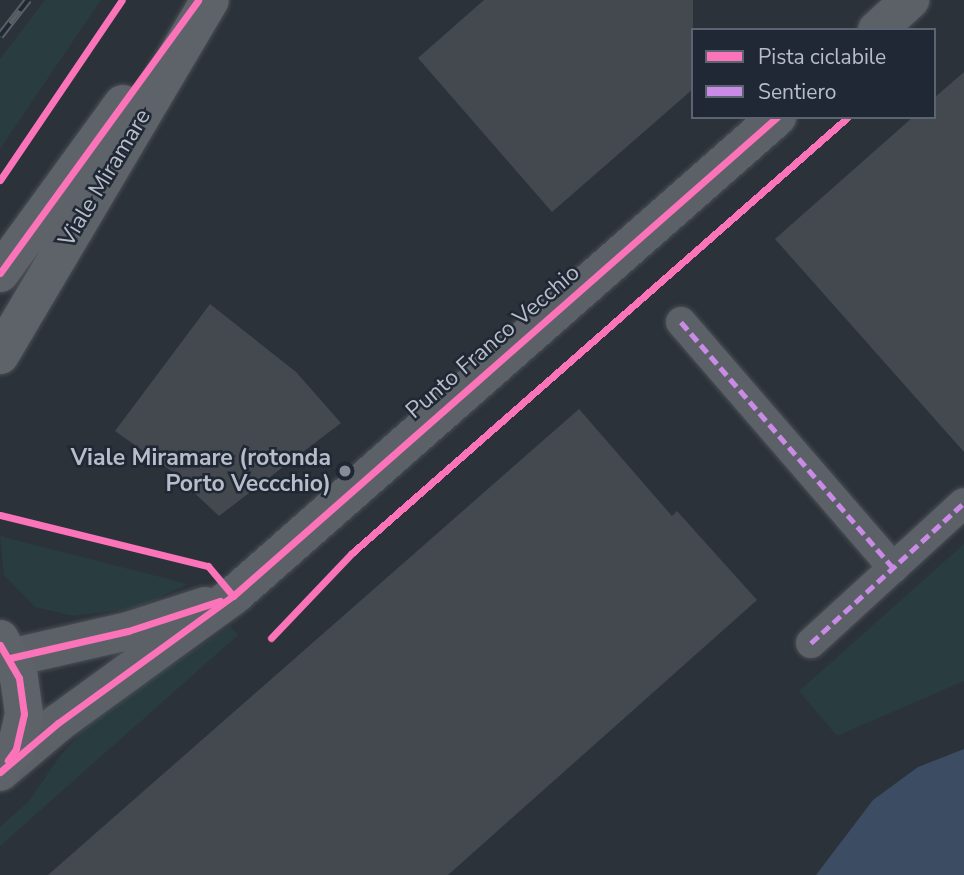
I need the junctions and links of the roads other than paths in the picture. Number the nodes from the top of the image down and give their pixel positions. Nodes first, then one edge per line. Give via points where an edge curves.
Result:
1 (198, 0) edge
2 (204, 0) edge
3 (210, 0) edge
4 (910, 0) edge
5 (879, 28) edge
6 (775, 119) edge
7 (0, 273) edge
8 (681, 321) dead end
9 (0, 324) edge
10 (0, 355) edge
11 (964, 503) edge
12 (893, 568) junction
13 (233, 596) junction
14 (811, 643) dead end
15 (4, 649) edge
16 (0, 771) edge

1 - 7 main road
2 - 9 main road, Viale Miramare via 37,255
3 - 10 main road, Viale Miramare
4 - 5 street
6 - 13 street, Punto Franco Vecchio
8 - 12 street
11 - 12 street
12 - 14 street
13 - 15 street, Punto Franco Vecchio via 128,631
13 - 16 street, Punto Franco Vecchio via 58,723
15 - 16 main road via 19,678 24,715 16,749

